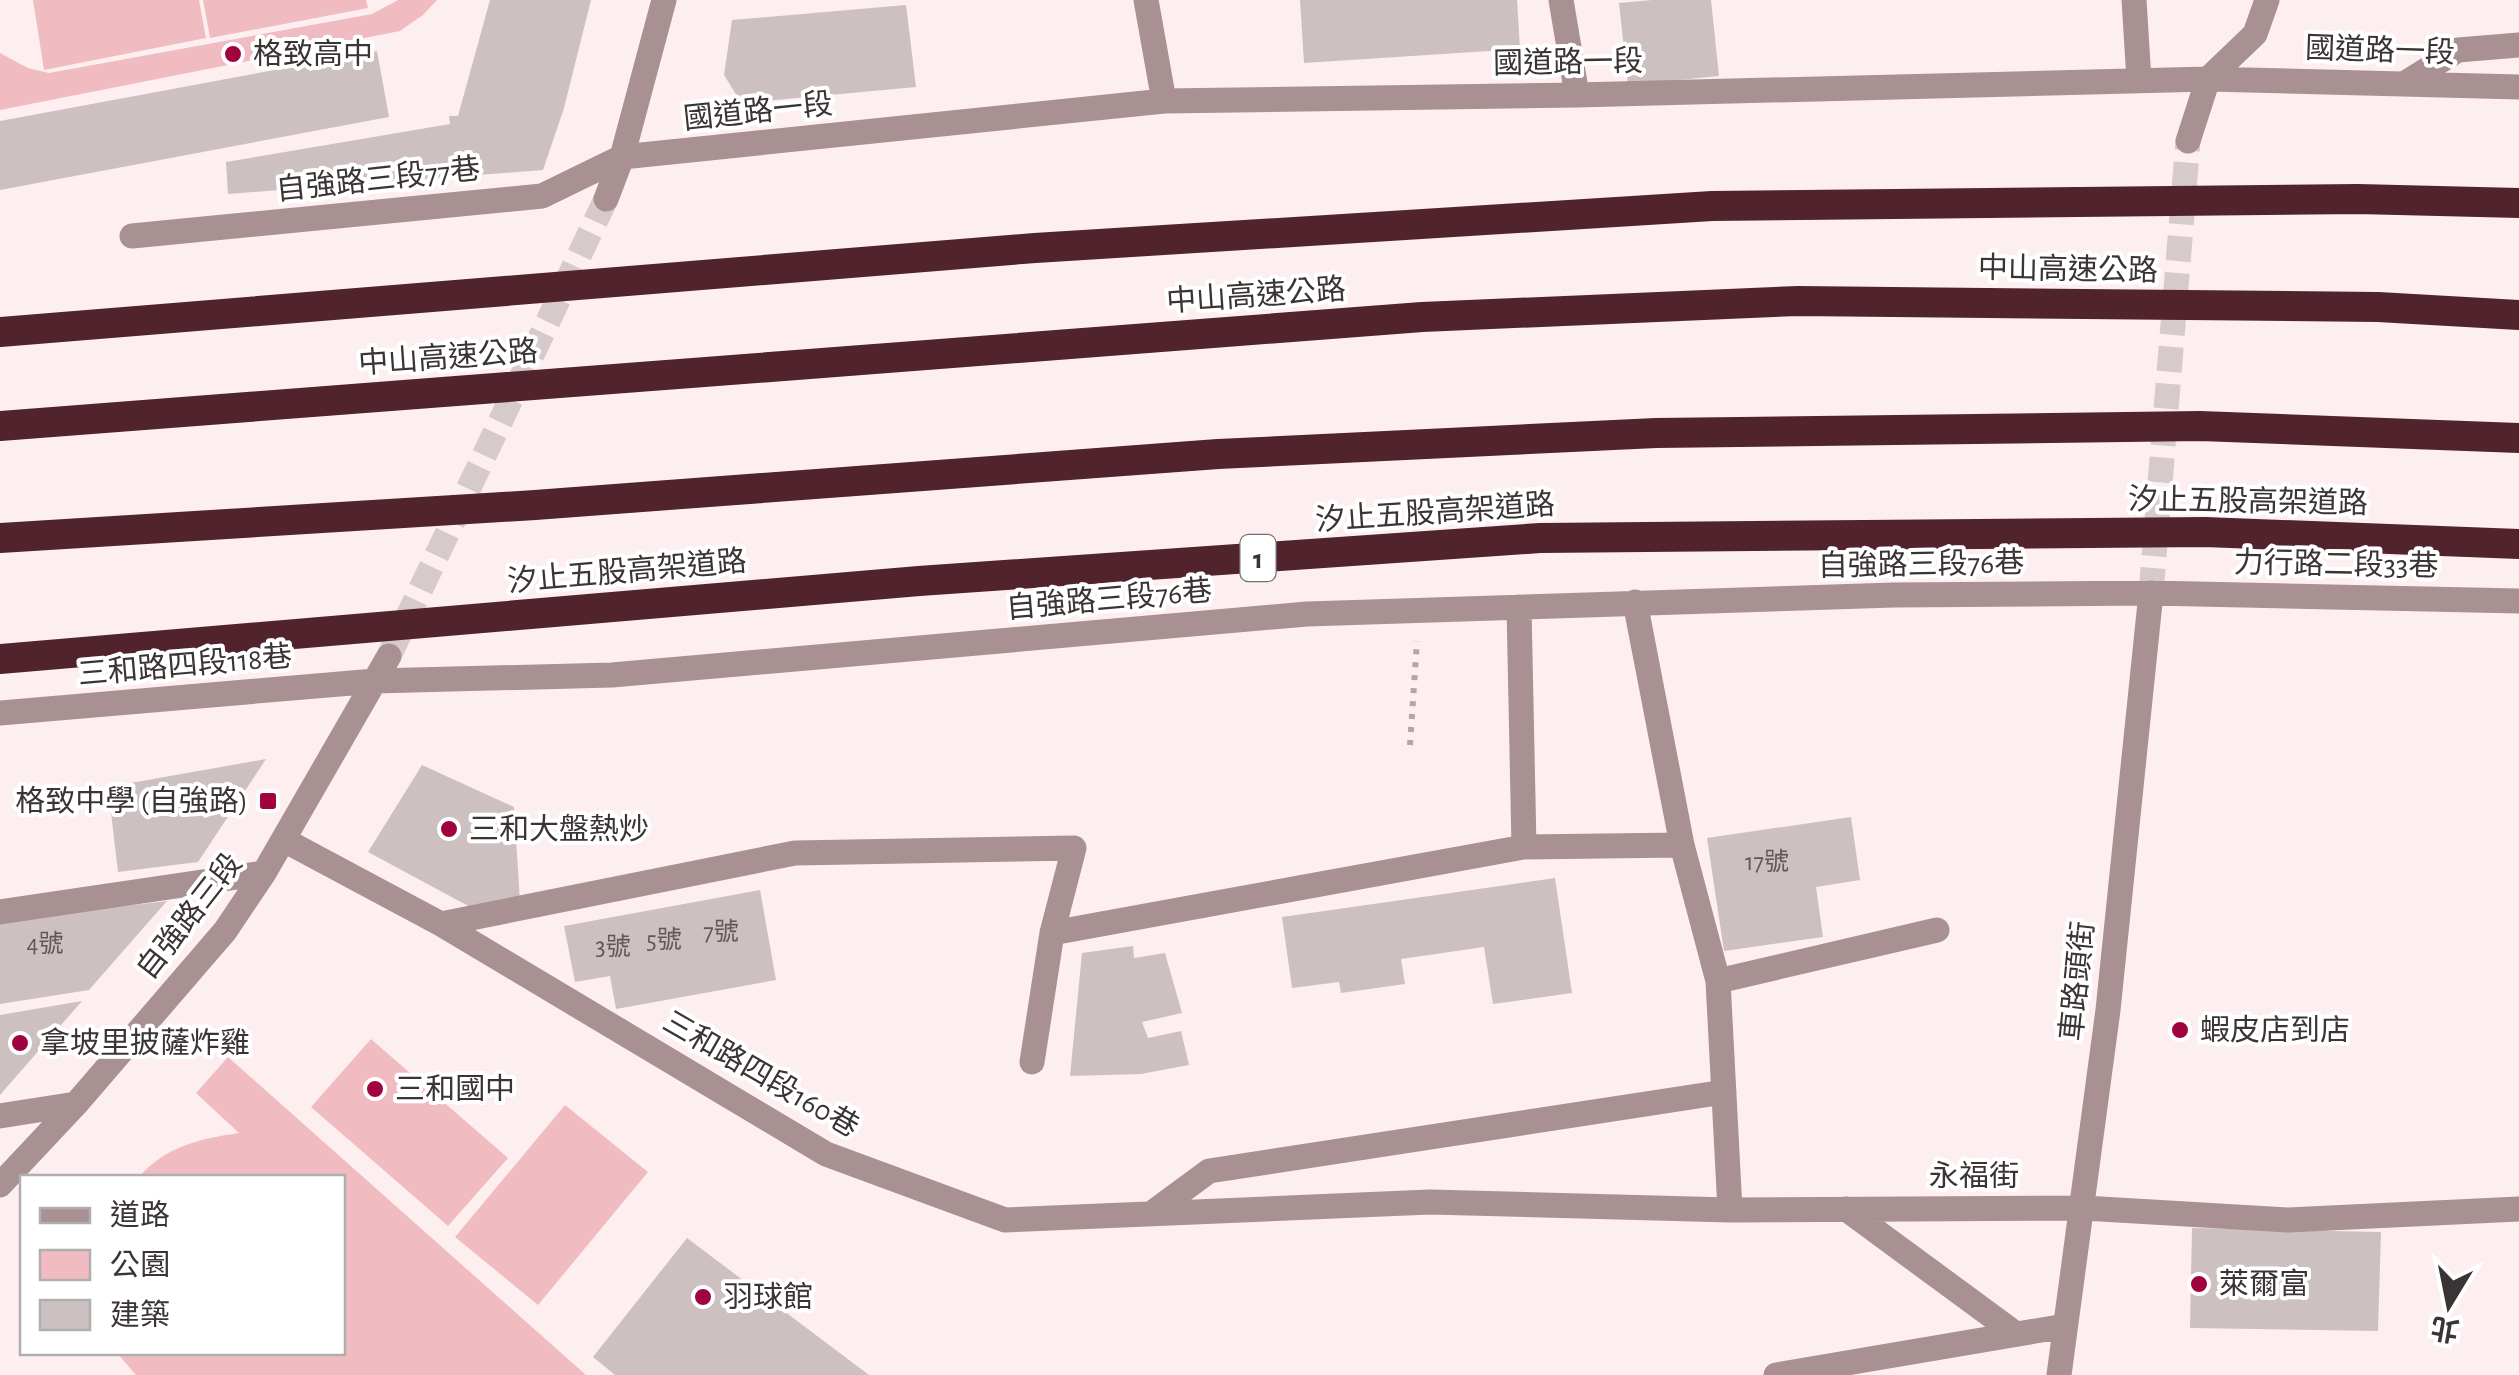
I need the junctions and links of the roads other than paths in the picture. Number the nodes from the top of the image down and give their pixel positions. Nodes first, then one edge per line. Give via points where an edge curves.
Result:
1 (664, 0) edge
2 (1146, 0) edge
3 (1561, 0) edge
4 (2134, 0) edge
5 (2267, 0) edge
6 (2519, 46) edge
7 (2208, 79) junction
8 (2139, 80) junction
9 (2406, 82) junction
10 (2519, 87) edge
11 (1577, 95) junction
12 (1164, 102) junction
13 (2188, 141) tunnel mouth
14 (622, 158) junction
15 (606, 199) tunnel mouth
16 (2519, 203) edge
17 (132, 236) dead end
18 (2519, 315) edge
19 (0, 332) edge
20 (0, 426) edge
21 (2519, 438) edge
22 (0, 538) edge
23 (2519, 544) edge
24 (2151, 593) junction
25 (2519, 601) edge
26 (1635, 602) junction
27 (1519, 607) junction
28 (389, 656) tunnel mouth
29 (0, 659) edge
30 (375, 681) junction
31 (0, 712) edge
32 (284, 840) junction
33 (1682, 845) junction
34 (1524, 847) junction
35 (264, 873) junction
36 (0, 912) edge
37 (441, 924) junction
38 (1937, 930) dead end
39 (1052, 933) junction
40 (1718, 981) junction
41 (1032, 1062) dead end
42 (1724, 1092) junction
43 (76, 1104) junction
44 (0, 1116) edge
45 (0, 1185) edge
46 (1430, 1202) joint
47 (2084, 1208) junction
48 (1730, 1210) junction
49 (1846, 1210) junction
50 (2519, 1210) edge
51 (1152, 1213) junction
52 (2066, 1326) junction
53 (2016, 1334) junction
54 (1776, 1375) edge
55 (2059, 1375) edge

1 - 14 street
2 - 12 street
3 - 11 street
4 - 8 street
5 - 7 street via 2255,34
6 - 9 street via 2458,50
7 - 8 street, 國道路一段
7 - 9 street, 國道路一段
7 - 13 street
8 - 11 street, 國道路一段
9 - 10 street, 國道路一段
11 - 12 street, 國道路一段
12 - 14 street, 國道路一段
14 - 15 street
14 - 17 street, 自強路三段77巷 via 542,196
16 - 19 highway, bridge via 2358,198 1712,206 1036,248
18 - 20 highway, 中山高速公路 via 2378,307 1818,302 1501,314
21 - 22 highway via 2200,426 1656,433 1218,454
23 - 29 highway, 汐止五股高架道路 / 1, bridge via 2204,532 1540,538 919,581
24 - 25 street, 力行路二段33巷
24 - 26 street, 自強路三段76巷
24 - 47 street, 車路頭街
26 - 27 street, 自強路三段76巷
26 - 33 street
27 - 30 street, 自強路三段76巷 via 1307,614 612,675
27 - 34 street
28 - 30 street, 自強路三段
30 - 31 street, 三和路四段118巷
30 - 32 street, 自強路三段
32 - 35 street, 自強路三段
32 - 37 street, 三和路四段160巷
33 - 34 street
33 - 40 street
34 - 39 street
35 - 36 street
35 - 43 street, 自強路三段 via 225,931
37 - 39 street via 795,853 1074,848
37 - 51 street, 三和路四段160巷 via 826,1154 1005,1220
38 - 40 street
39 - 41 street
40 - 42 street
42 - 48 street
42 - 51 street via 1209,1171
43 - 44 street
43 - 45 street, 自強路三段
46 - 48 street, 永福街
46 - 51 street, 三和路四段160巷
47 - 49 street, 永福街
47 - 50 street, 永福街 via 2288,1220
47 - 52 street, 車路頭街
48 - 49 street, 永福街
49 - 53 street
52 - 53 street
52 - 55 street, 車路頭街
53 - 54 street

